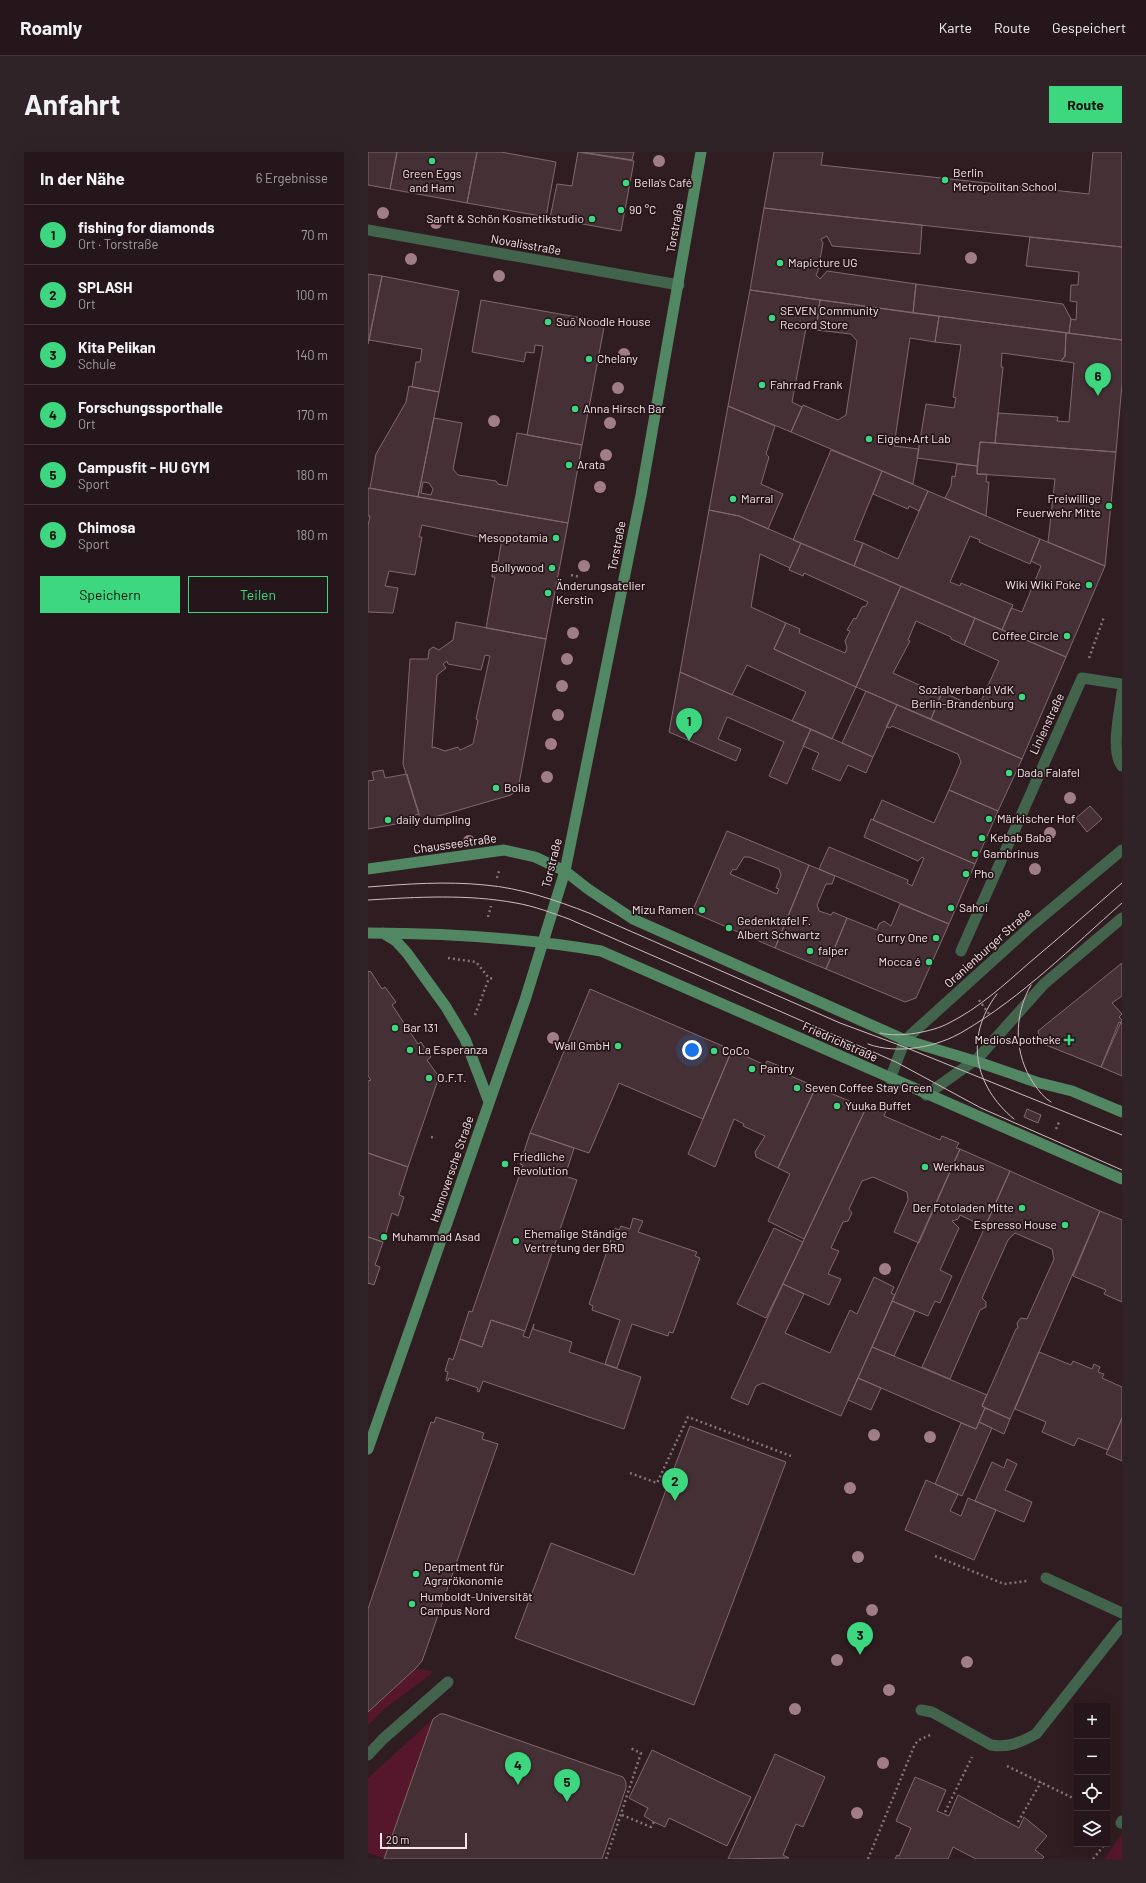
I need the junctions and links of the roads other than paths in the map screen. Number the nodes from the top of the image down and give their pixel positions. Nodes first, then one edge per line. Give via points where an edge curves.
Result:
1 (701, 152) edge
2 (368, 230) edge
3 (679, 285) junction
4 (1122, 684) edge
5 (1122, 692) edge
6 (1122, 766) edge
7 (1122, 850) edge
8 (368, 869) edge
9 (565, 871) junction
10 (1122, 918) edge
11 (368, 932) edge
12 (382, 933) junction
13 (543, 942) junction
14 (961, 951) dead end
15 (905, 1040) junction
16 (975, 1061) junction
17 (890, 1079) junction
18 (926, 1095) junction
19 (489, 1102) junction
20 (1122, 1112) edge
21 (1122, 1180) edge
22 (368, 1449) edge
23 (1046, 1578) road end
24 (1122, 1613) edge
25 (1122, 1625) edge
26 (448, 1682) dead end
27 (921, 1710) dead end
28 (368, 1755) edge

1 - 3 main road, Torstraße
2 - 3 street, Novalisstraße
3 - 9 main road, Torstraße via 631,545
4 - 14 street, Linienstraße via 1082,678
5 - 6 street via 1116,745 1118,761
7 - 15 street, Oranienburger Straße via 1030,927
8 - 9 main road, Chausseestraße via 504,850 535,857
9 - 13 main road, Torstraße
9 - 15 main road via 588,890 633,919
10 - 16 street via 1044,984
11 - 12 main road
12 - 13 main road via 484,936
12 - 19 main road via 396,941 407,953 446,1007 464,1038
13 - 17 main road, Friedrichstraße via 601,951
13 - 19 main road, Hannoversche Straße
15 - 16 main road
15 - 17 street, Oranienburger Straße
16 - 18 street
16 - 20 main road via 1036,1082 1072,1091
17 - 18 main road, Friedrichstraße
18 - 21 main road, Friedrichstraße
19 - 22 main road, Hannoversche Straße
23 - 24 street
25 - 27 street via 1036,1734 1022,1741 1002,1747 992,1745 932,1712
26 - 28 street

